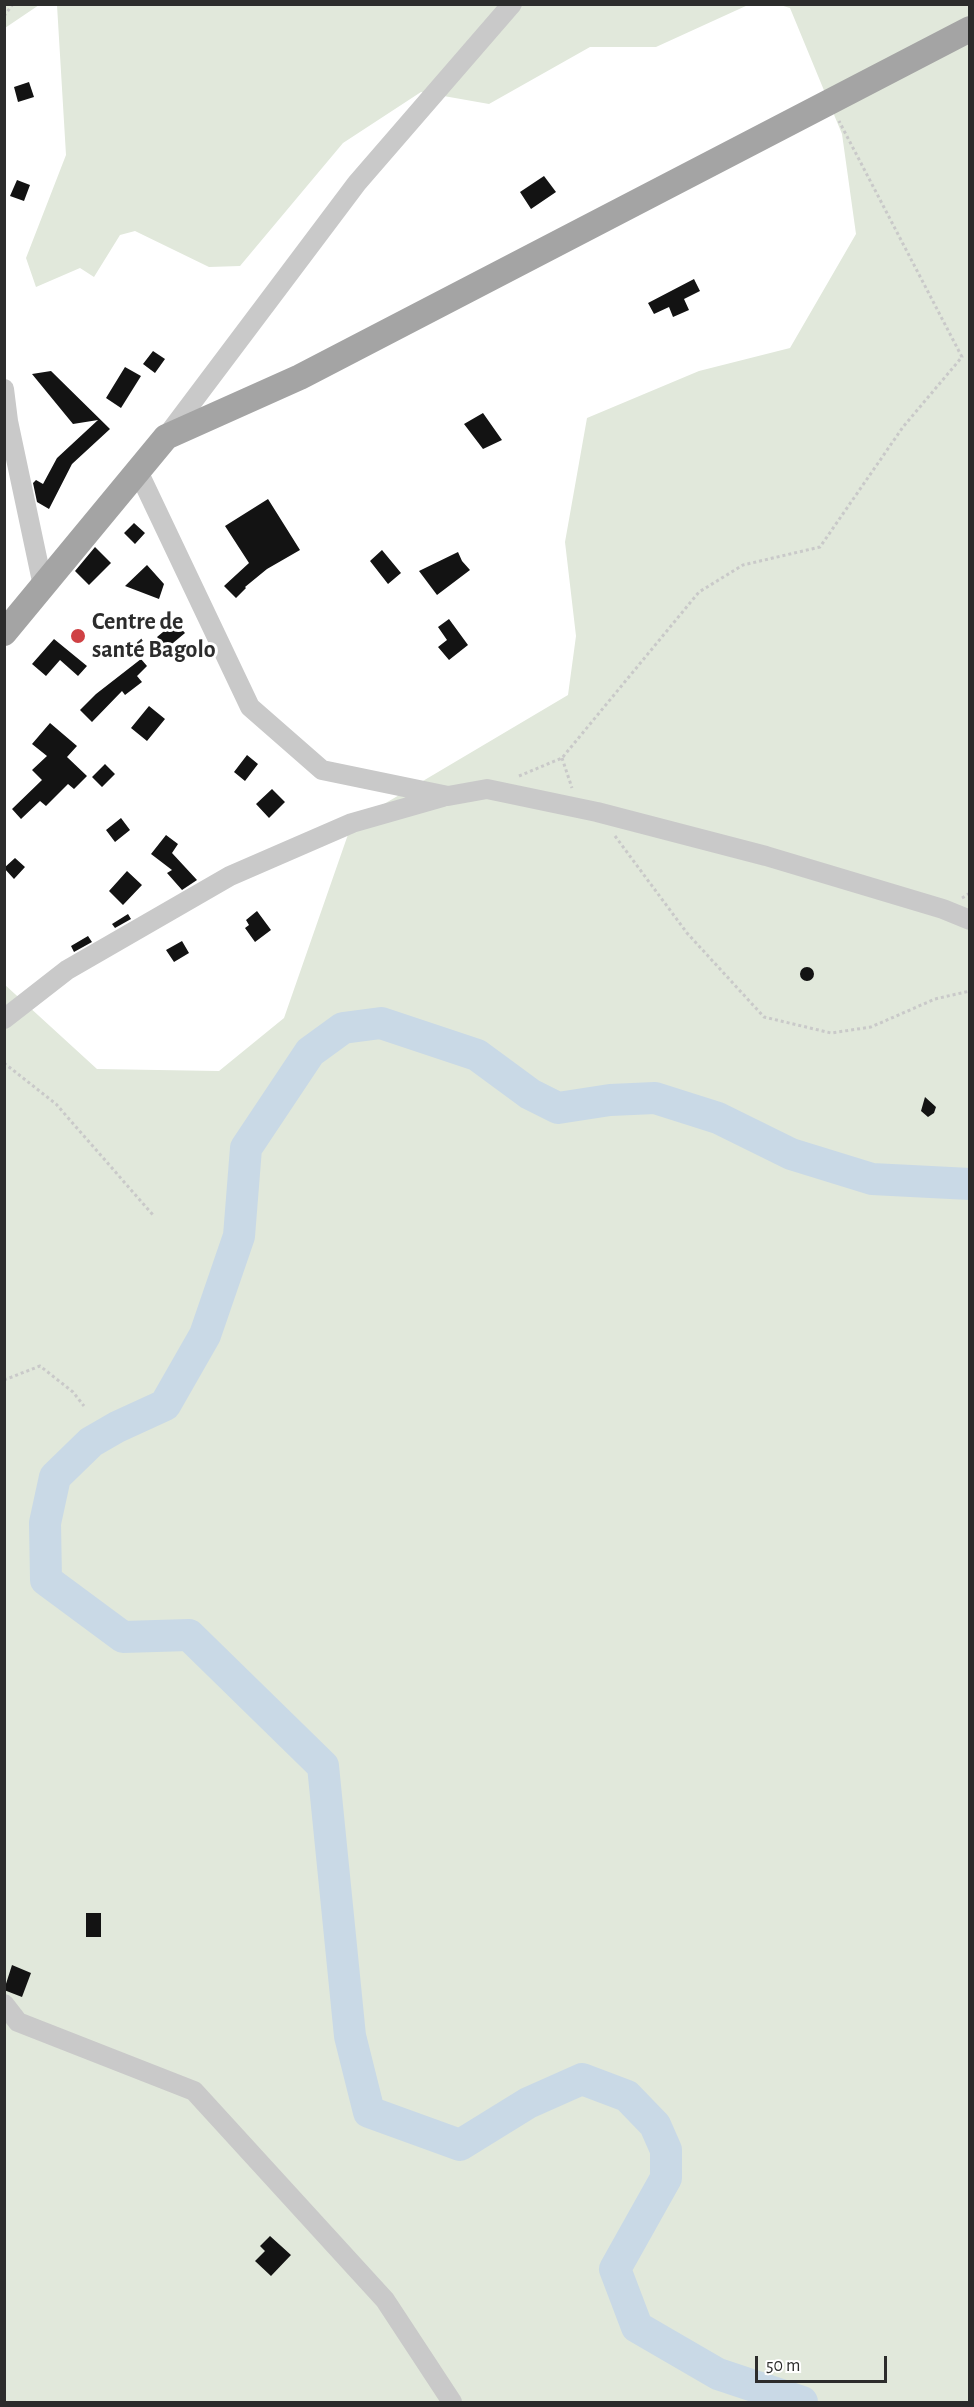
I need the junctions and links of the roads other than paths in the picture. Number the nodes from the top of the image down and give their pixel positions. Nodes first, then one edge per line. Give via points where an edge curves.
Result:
1 (512, 4) edge
2 (969, 29) edge
3 (4, 388) edge
4 (166, 437) junction
5 (137, 469) junction
6 (43, 586) junction
7 (4, 633) edge
8 (448, 796) junction
9 (969, 920) edge
10 (4, 1019) edge
11 (4, 2004) edge
12 (452, 2403) edge

1 - 4 street via 357,183
2 - 4 main road via 300,377
3 - 6 street
4 - 5 main road
5 - 6 main road
5 - 8 street via 250,707 322,770
6 - 7 main road
8 - 9 street via 487,789 597,812 766,856
8 - 10 street via 352,824 230,876 67,970
11 - 12 street via 18,2022 195,2091 385,2300

